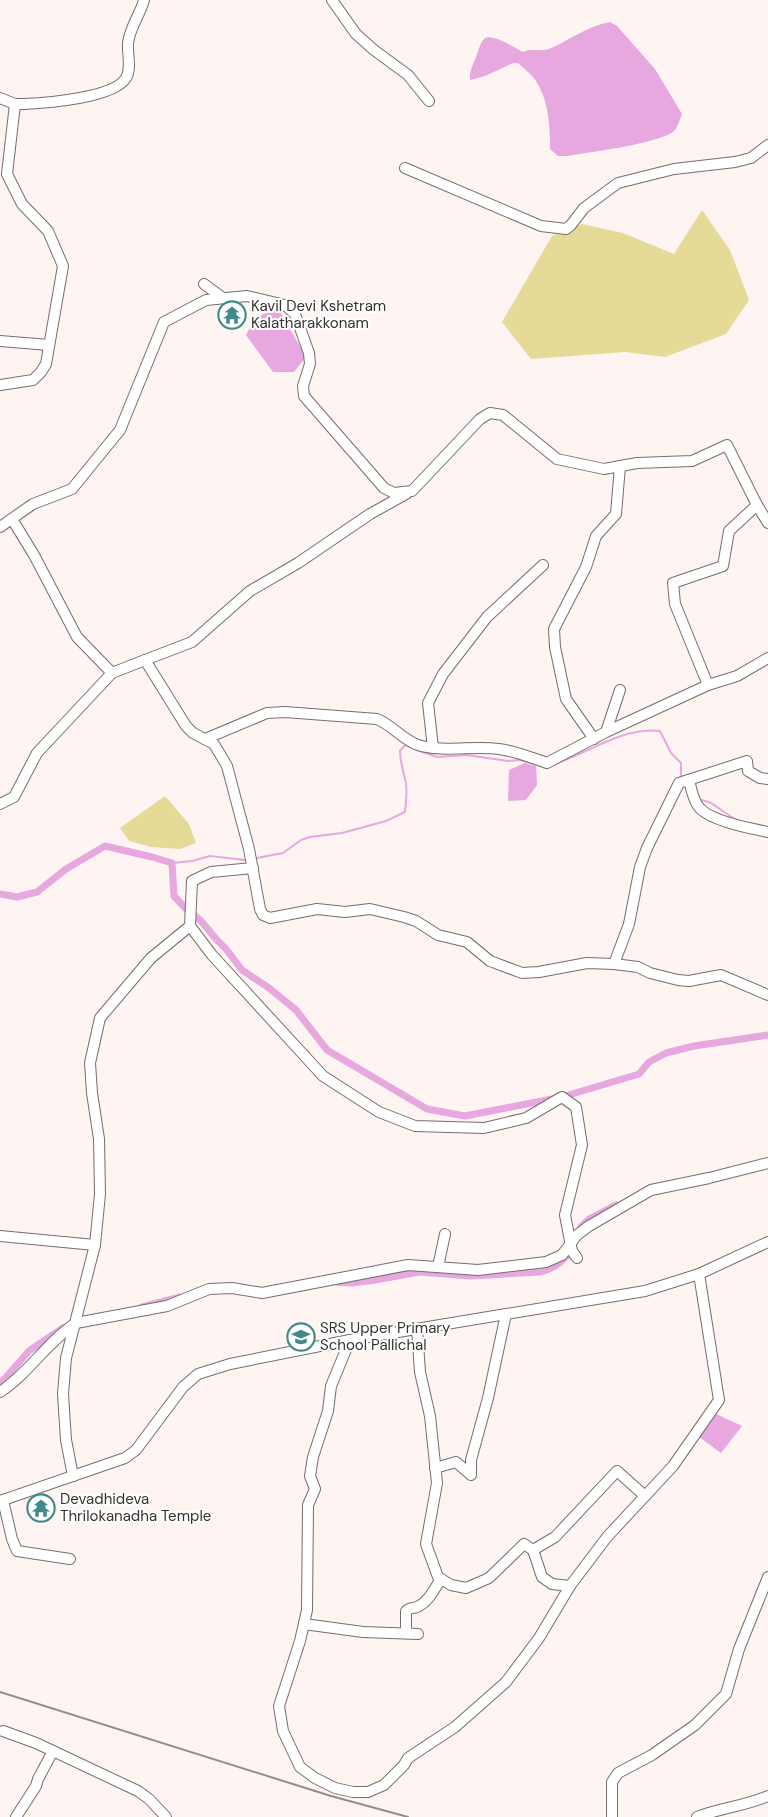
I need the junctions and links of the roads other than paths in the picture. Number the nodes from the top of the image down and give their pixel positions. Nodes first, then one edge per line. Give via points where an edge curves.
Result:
1 (144, 0) edge
2 (332, 0) edge
3 (0, 98) edge
4 (429, 101) dead end
5 (15, 104) junction
6 (768, 145) edge
7 (405, 168) dead end
8 (204, 284) dead end
9 (223, 298) junction
10 (0, 341) edge
11 (49, 344) junction
12 (0, 385) edge
13 (620, 466) junction
14 (412, 490) junction
15 (757, 506) junction
16 (12, 519) junction
17 (768, 523) edge
18 (0, 527) edge
19 (543, 565) dead end
20 (768, 658) edge
21 (145, 660) junction
22 (112, 672) junction
23 (708, 686) junction
24 (620, 690) dead end
25 (606, 732) junction
26 (594, 738) junction
27 (205, 739) junction
28 (433, 748) junction
29 (768, 779) edge
30 (688, 780) junction
31 (0, 804) edge
32 (768, 832) edge
33 (252, 868) junction
34 (190, 926) junction
35 (614, 964) junction
36 (768, 995) edge
37 (768, 1163) edge
38 (445, 1234) dead end
39 (0, 1236) edge
40 (768, 1242) edge
41 (570, 1244) junction
42 (95, 1245) junction
43 (577, 1258) dead end
44 (438, 1267) junction
45 (699, 1274) junction
46 (506, 1314) junction
47 (76, 1323) junction
48 (417, 1329) junction
49 (350, 1340) junction
50 (0, 1392) edge
51 (435, 1468) junction
52 (73, 1476) junction
53 (645, 1496) junction
54 (1, 1501) edge
55 (533, 1550) junction
56 (70, 1559) dead end
57 (768, 1577) edge
58 (441, 1579) junction
59 (570, 1586) junction
60 (304, 1624) junction
61 (406, 1633) junction
62 (418, 1634) dead end
63 (3, 1731) dead end
64 (53, 1751) junction
65 (768, 1796) edge
66 (16, 1817) edge
67 (166, 1817) edge
68 (612, 1817) edge
69 (697, 1817) edge

1 - 5 street via 131,30 126,78 88,98
2 - 4 street via 356,34 408,75
3 - 5 street
5 - 11 street via 7,174 22,204 48,231 63,266
6 - 7 street via 751,158 674,169 618,183 584,208 566,229 541,226
8 - 9 street
9 - 14 street via 247,296 285,305 295,314 309,353 304,396 384,488 394,493
9 - 16 street via 206,300 164,322 120,430 72,489 33,504
10 - 11 street
11 - 12 street via 46,364 33,380
13 - 14 street via 604,469 556,459 503,415 490,413
13 - 15 street via 692,461 727,445
13 - 26 street via 616,514 596,536 586,567 554,629 566,699
14 - 21 street via 250,591 192,642
15 - 17 street
15 - 23 street via 729,531 723,566 673,583 674,604
16 - 18 street
16 - 22 street via 77,637
19 - 28 street via 487,616 444,674 428,703
20 - 23 street via 737,676
21 - 22 street
21 - 27 street via 186,726
22 - 31 street via 37,753 14,797
23 - 25 street
24 - 25 street
25 - 26 street
26 - 28 street via 547,762 500,749
27 - 28 street via 267,712 285,712 377,719 416,745
27 - 33 street via 219,750 227,766
29 - 30 street via 748,771 747,761
30 - 32 street via 698,807 715,817
30 - 35 street via 679,783 647,848 629,924
33 - 34 street via 211,872 192,881
33 - 35 street via 260,909 266,917 317,909 345,912 370,909 416,921 438,935 467,942 490,962 522,973 587,963
34 - 41 street via 323,1076 379,1112 415,1126 484,1128 526,1118 562,1097 576,1108 582,1145 565,1215
34 - 42 street via 151,958 100,1018 90,1063 99,1148 100,1194
35 - 36 street via 638,967 678,980 721,975
37 - 41 street via 651,1190 577,1234
38 - 44 street
39 - 42 street
40 - 45 street
41 - 43 street
41 - 44 street via 562,1255 532,1265 478,1270
42 - 47 street
44 - 47 street via 408,1265 262,1293 232,1288 209,1289 167,1306
45 - 46 street via 645,1291
45 - 53 street via 719,1400 673,1466
46 - 48 street
46 - 51 street via 471,1460 471,1475 456,1462
47 - 50 street
47 - 52 street via 66,1358 63,1394 66,1440
48 - 49 street
48 - 51 street via 420,1372 430,1416
49 - 52 street via 230,1364 198,1374 184,1387 136,1450 125,1458
49 - 60 street via 332,1386 310,1476 315,1490 308,1505
51 - 58 street via 437,1482 426,1544
52 - 54 street
53 - 55 street via 618,1471 555,1537
53 - 59 street via 607,1537
54 - 56 street via 17,1551
55 - 58 street via 524,1544 489,1578 466,1588
55 - 59 street via 542,1577 552,1584
57 - 68 street via 739,1649 726,1694 695,1725 652,1756 618,1773 612,1782
58 - 61 street via 427,1600 406,1611
59 - 60 street via 539,1638 506,1682 455,1728 408,1758 384,1785 368,1792 335,1788 314,1778 300,1766 283,1731 279,1706
60 - 61 street via 363,1632
61 - 62 street
63 - 64 street
64 - 66 street
64 - 67 street via 138,1791
65 - 69 street

